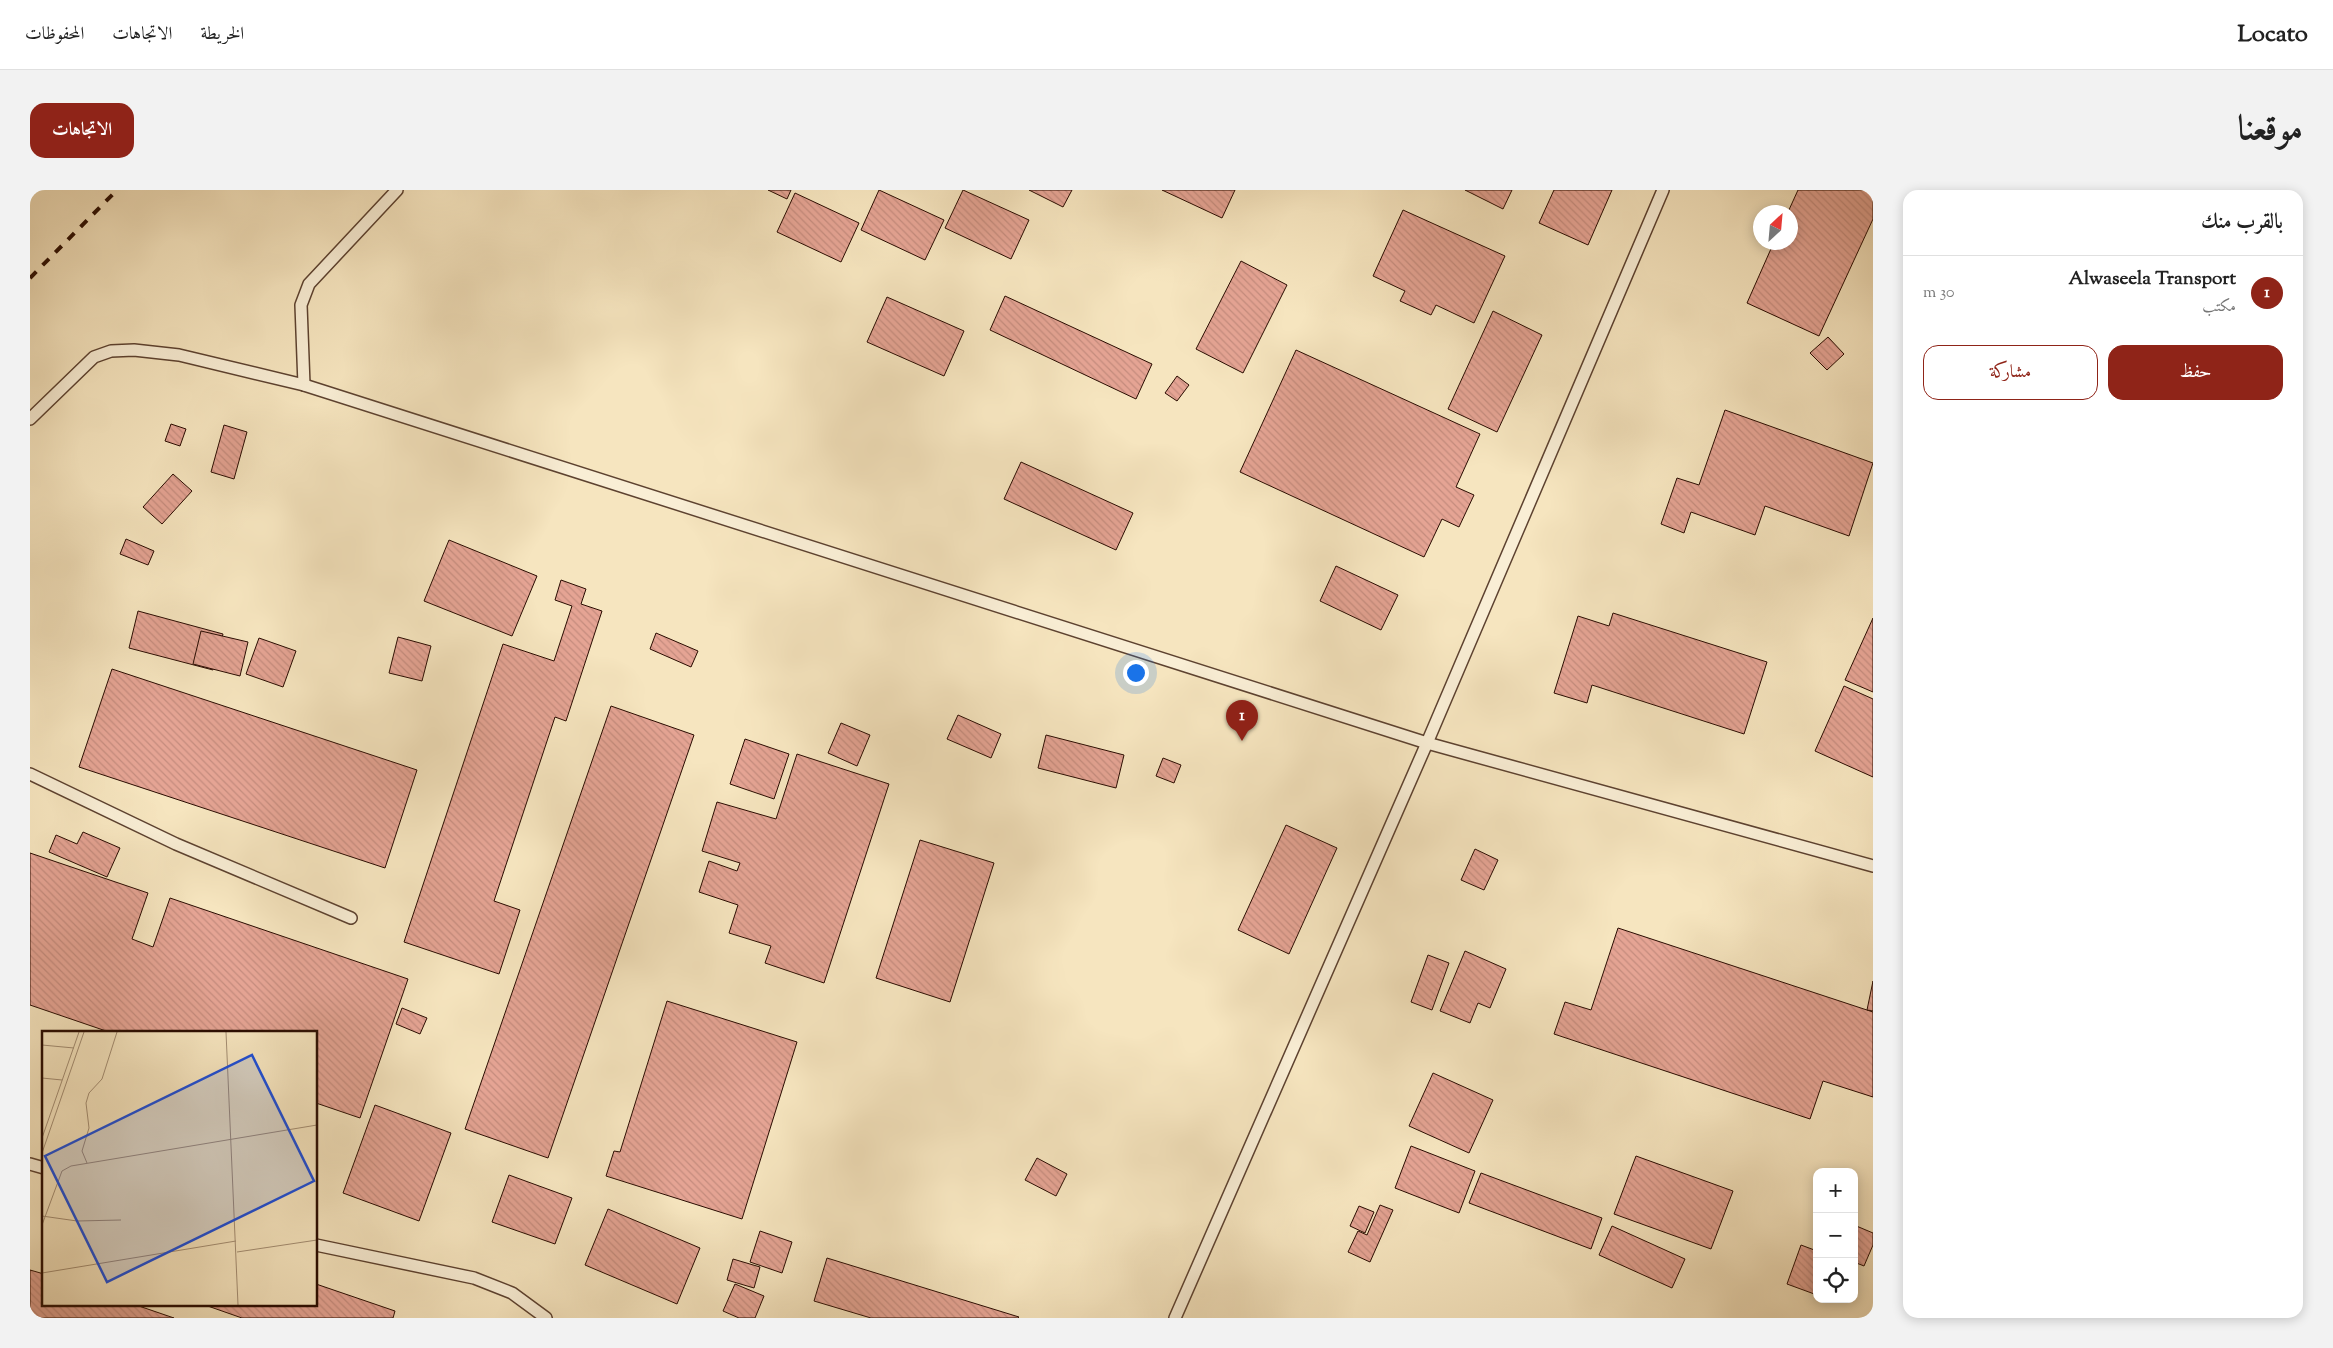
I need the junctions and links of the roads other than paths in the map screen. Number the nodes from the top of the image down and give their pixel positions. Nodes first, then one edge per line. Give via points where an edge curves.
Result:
1 (398, 190) edge
2 (1663, 190) edge
3 (304, 385) junction
4 (30, 419) edge
5 (1427, 743) junction
6 (30, 774) edge
7 (1873, 866) edge
8 (351, 918) dead end
9 (318, 1245) edge
10 (546, 1318) edge
11 (1175, 1318) edge

1 - 3 lane via 309,284 301,305
2 - 5 lane
3 - 4 lane via 179,355 111,351 94,357
3 - 5 lane
5 - 7 lane
5 - 11 lane
6 - 8 lane via 176,844
9 - 10 lane via 474,1278 512,1293

